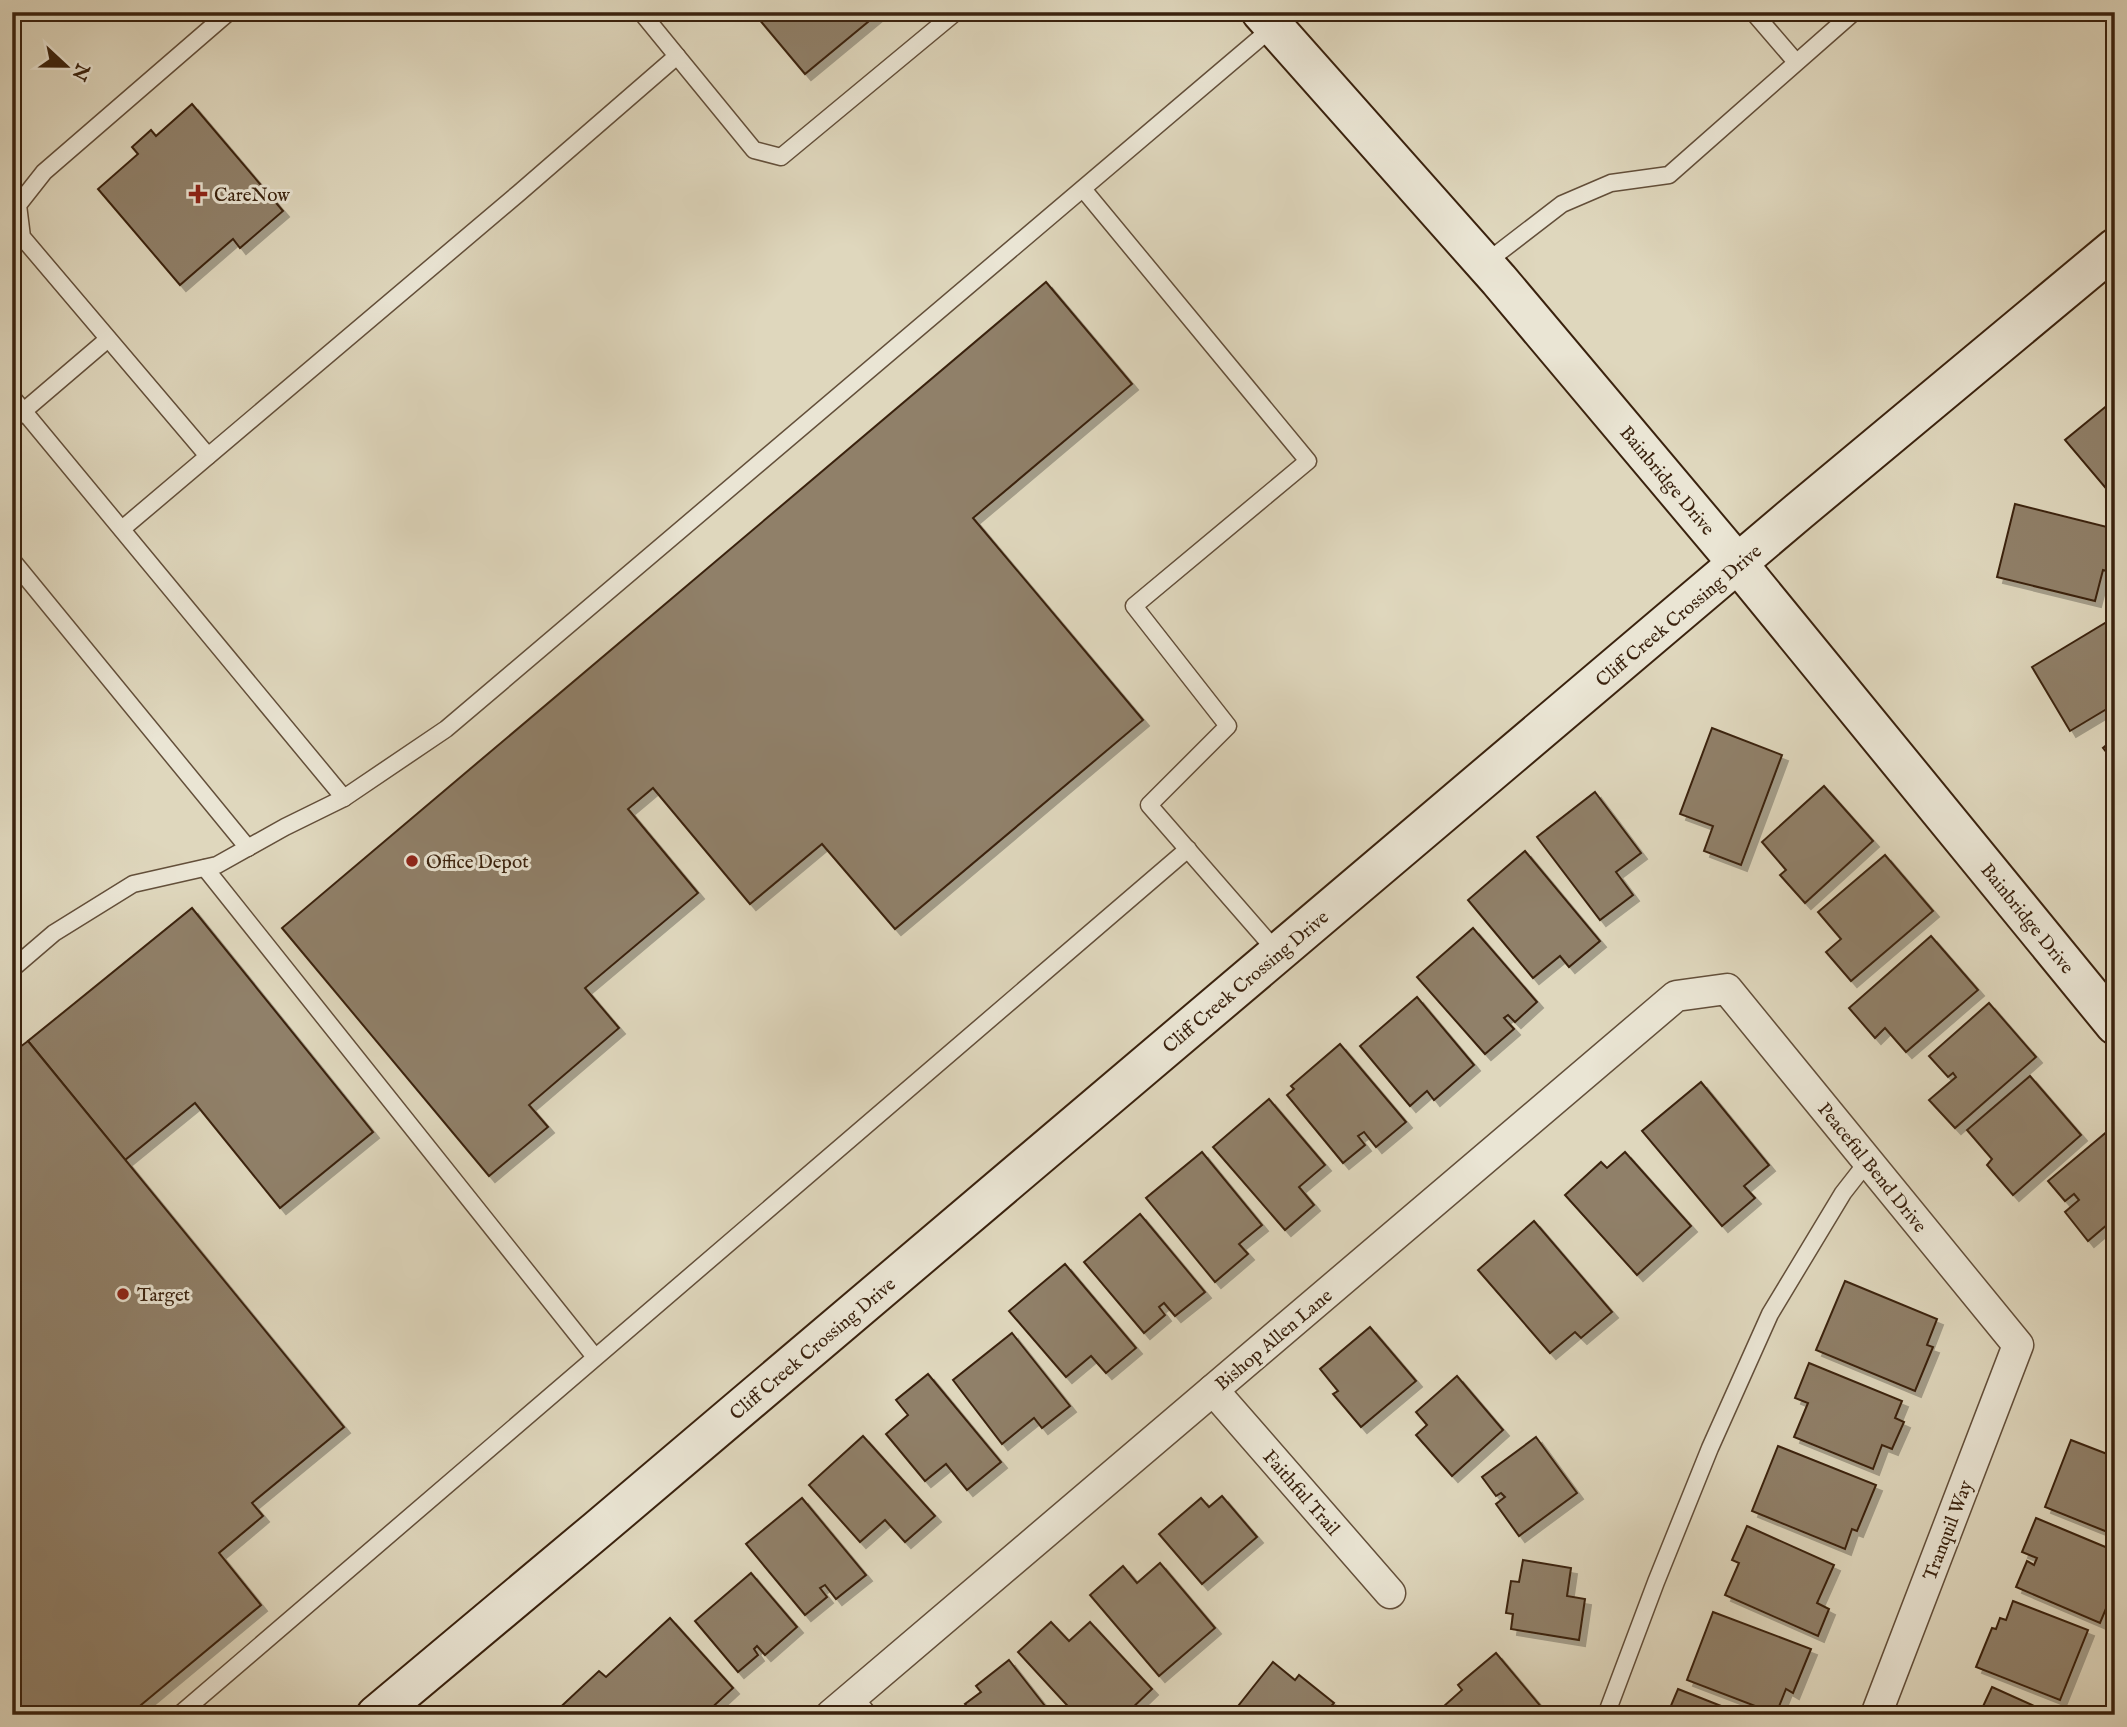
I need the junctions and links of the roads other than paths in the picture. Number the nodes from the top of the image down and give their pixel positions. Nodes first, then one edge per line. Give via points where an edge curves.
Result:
1 (229, 12) edge
2 (641, 12) edge
3 (956, 12) edge
4 (1753, 12) edge
5 (1854, 12) edge
6 (1267, 20) edge
7 (677, 56) junction
8 (1796, 62) junction
9 (1083, 189) junction
10 (2115, 248) edge
11 (1484, 264) junction
12 (108, 339) junction
13 (12, 397) edge
14 (18, 416) edge
15 (208, 456) junction
16 (122, 528) junction
17 (12, 561) edge
18 (1738, 564) junction
19 (344, 798) junction
20 (248, 848) junction
21 (1188, 849) junction
22 (205, 868) junction
23 (1279, 953) junction
24 (12, 969) edge
25 (1727, 989) joint
26 (2115, 1025) edge
27 (1868, 1161) junction
28 (2018, 1345) joint
29 (596, 1357) junction
30 (1213, 1390) junction
31 (1391, 1593) dead end
32 (851, 1709) edge
33 (179, 1715) edge
34 (376, 1715) edge
35 (1606, 1715) edge
36 (1876, 1715) edge

1 - 12 lane via 44,172 18,205 22,237
2 - 7 lane
3 - 7 lane via 781,157 754,150
4 - 8 lane
5 - 8 lane
6 - 9 lane
6 - 11 street, Bainbridge Drive
7 - 15 lane
8 - 11 lane via 1669,175 1611,183 1562,204
9 - 19 lane via 446,729
9 - 21 lane via 1308,461 1134,606 1228,726 1149,805
10 - 18 street, Cliff Creek Crossing Drive
11 - 18 street, Bainbridge Drive
12 - 14 lane
12 - 15 lane
13 - 14 lane
14 - 16 lane
15 - 16 lane
16 - 19 lane
17 - 20 lane
18 - 23 street, Cliff Creek Crossing Drive
18 - 26 street, Bainbridge Drive
19 - 20 lane
20 - 22 lane
21 - 23 lane
21 - 29 lane
22 - 24 lane via 133,884 54,933
22 - 29 lane
23 - 34 street, Cliff Creek Crossing Drive
25 - 27 street, Peaceful Bend Drive
25 - 30 street, Bishop Allen Lane via 1676,996
27 - 28 street, Peaceful Bend Drive
27 - 35 lane via 1843,1193 1770,1314 1710,1448
28 - 36 street, Tranquil Way
29 - 33 lane
30 - 31 street, Faithful Trail
30 - 32 street, Bishop Allen Lane

